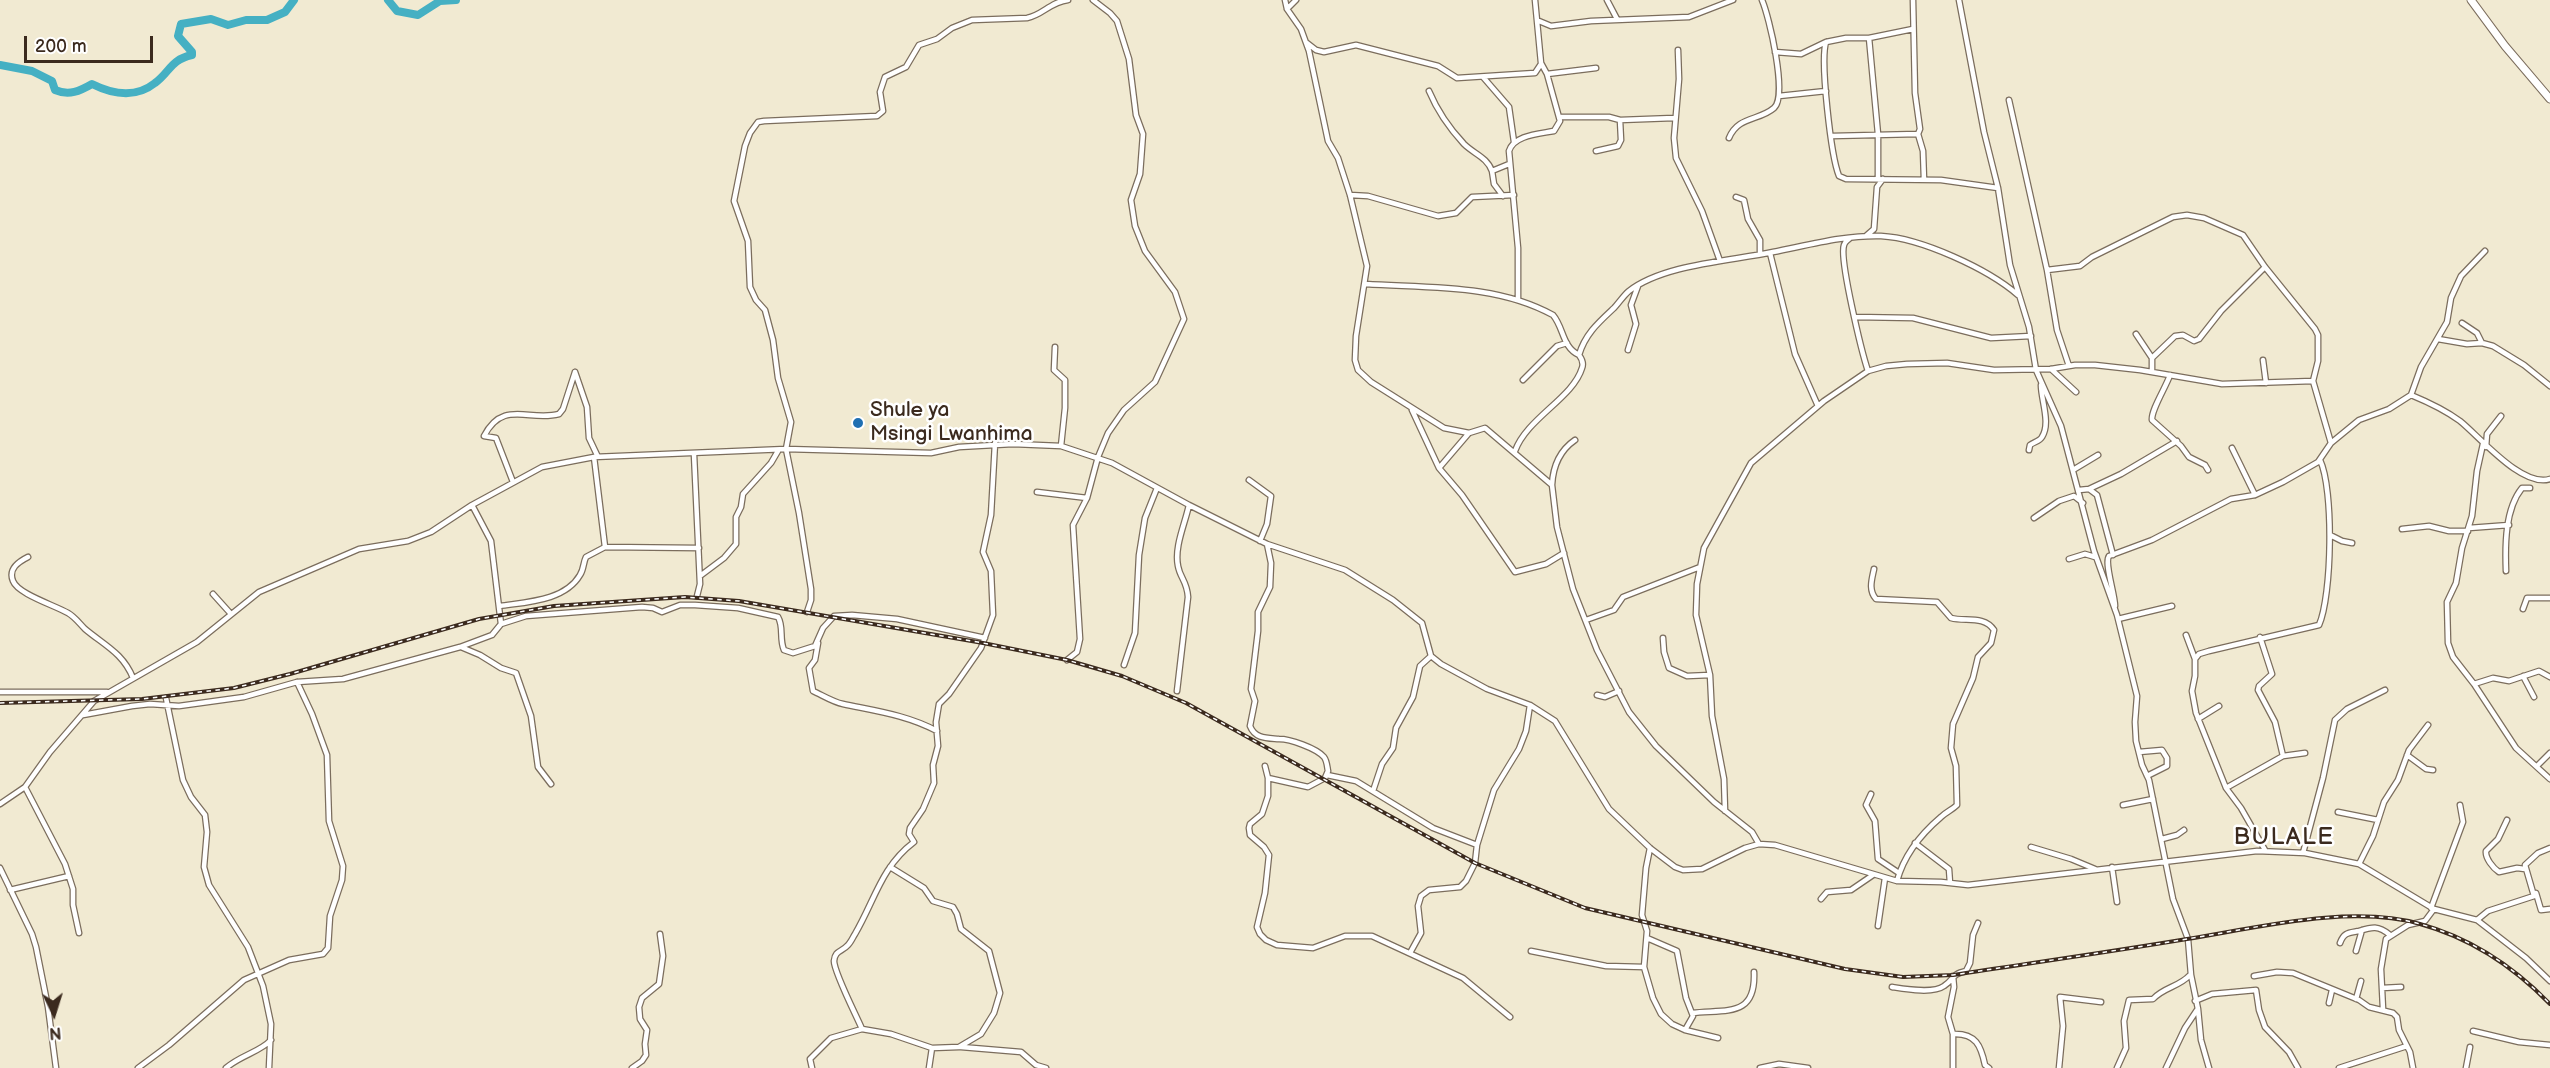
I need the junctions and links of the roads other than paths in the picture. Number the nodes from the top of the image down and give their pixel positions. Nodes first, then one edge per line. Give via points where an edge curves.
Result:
1 (1068, 0) edge
2 (1094, 0) edge
3 (1285, 0) edge
4 (1296, 0) edge
5 (1535, 0) edge
6 (1607, 0) edge
7 (1712, 0) edge
8 (1733, 0) edge
9 (1762, 0) edge
10 (1913, 0) edge
11 (1959, 0) edge
12 (2471, 0) edge
13 (1712, 8) junction
14 (1287, 9) junction
15 (1617, 20) junction
16 (1539, 21) junction
17 (1551, 26) junction
18 (1913, 29) junction
19 (1539, 36) junction
20 (1869, 38) junction
21 (1826, 42) junction
22 (1306, 44) junction
23 (1678, 50) dead end
24 (1775, 52) junction
25 (1541, 63) junction
26 (1596, 68) dead end
27 (1547, 74) junction
28 (1483, 77) junction
29 (1430, 91) dead end
30 (1826, 91) junction
31 (1779, 96) junction
32 (2550, 99) edge
33 (2009, 100) dead end
34 (1560, 117) junction
35 (1674, 118) junction
36 (1620, 120) junction
37 (1878, 134) junction
38 (1918, 134) junction
39 (1832, 136) junction
40 (1729, 138) dead end
41 (1514, 142) junction
42 (1596, 151) dead end
43 (1509, 164) junction
44 (1492, 171) junction
45 (1869, 179) junction
46 (1880, 179) junction
47 (1924, 180) junction
48 (1877, 187) junction
49 (1998, 188) junction
50 (1350, 195) junction
51 (1514, 195) junction
52 (1503, 196) junction
53 (1736, 197) dead end
54 (1874, 230) junction
55 (1882, 236) junction
56 (1851, 237) junction
57 (1864, 237) junction
58 (2484, 251) dead end
59 (1770, 253) junction
60 (1760, 254) junction
61 (1720, 261) junction
62 (2265, 267) junction
63 (2047, 270) junction
64 (1366, 284) junction
65 (1638, 286) junction
66 (2018, 295) junction
67 (1518, 300) junction
68 (1620, 301) junction
69 (1630, 305) junction
70 (1855, 317) junction
71 (2462, 323) dead end
72 (2136, 334) dead end
73 (2031, 336) junction
74 (2438, 339) junction
75 (1567, 343) junction
76 (2482, 343) junction
77 (1055, 347) dead end
78 (1628, 350) dead end
79 (1579, 355) junction
80 (2152, 358) junction
81 (2263, 360) dead end
82 (2068, 366) junction
83 (2051, 369) junction
84 (2036, 370) junction
85 (1868, 371) junction
86 (2152, 372) junction
87 (2170, 375) junction
88 (1523, 380) dead end
89 (2313, 381) junction
90 (2041, 382) junction
91 (2266, 383) junction
92 (2550, 386) edge
93 (2076, 392) dead end
94 (2411, 395) junction
95 (1818, 406) junction
96 (1412, 410) junction
97 (2501, 416) dead end
98 (1469, 433) junction
99 (2171, 436) junction
100 (1575, 440) dead end
101 (2176, 441) junction
102 (995, 443) junction
103 (2331, 443) junction
104 (1061, 446) junction
105 (2169, 446) junction
106 (2485, 446) junction
107 (2232, 448) dead end
108 (786, 450) junction
109 (2029, 450) dead end
110 (778, 451) junction
111 (1515, 451) junction
112 (694, 454) junction
113 (2098, 455) dead end
114 (596, 457) junction
115 (1098, 457) junction
116 (2320, 460) junction
117 (1439, 468) junction
118 (2073, 470) junction
119 (2208, 470) dead end
120 (2550, 479) edge
121 (1249, 480) dead end
122 (513, 482) junction
123 (1552, 485) junction
124 (1157, 488) junction
125 (2530, 488) dead end
126 (2090, 489) junction
127 (2079, 490) junction
128 (1037, 492) dead end
129 (2255, 495) junction
130 (1087, 498) junction
131 (2083, 503) junction
132 (472, 505) junction
133 (1188, 505) junction
134 (2034, 518) dead end
135 (2509, 525) junction
136 (2402, 529) dead end
137 (2468, 530) junction
138 (2330, 534) junction
139 (1260, 541) junction
140 (2352, 543) dead end
141 (1267, 544) junction
142 (605, 547) junction
143 (699, 548) junction
144 (1564, 554) junction
145 (2113, 555) junction
146 (28, 557) dead end
147 (2096, 558) junction
148 (2069, 559) dead end
149 (1700, 567) junction
150 (1874, 569) dead end
151 (2506, 571) dead end
152 (700, 576) junction
153 (213, 594) dead end
154 (696, 596) dead end
155 (2550, 598) edge
156 (500, 606) junction
157 (2172, 606) dead end
158 (2115, 609) junction
159 (2523, 609) dead end
160 (807, 612) dead end
161 (231, 614) junction
162 (2118, 619) junction
163 (1586, 620) junction
164 (501, 624) junction
165 (2186, 635) dead end
166 (2260, 637) junction
167 (985, 638) junction
168 (1663, 638) dead end
169 (818, 643) junction
170 (460, 647) junction
171 (1431, 656) junction
172 (2195, 659) junction
173 (1067, 660) dead end
174 (1124, 665) dead end
175 (1710, 675) junction
176 (2523, 676) junction
177 (2550, 677) edge
178 (133, 678) junction
179 (297, 682) junction
180 (2474, 684) junction
181 (1619, 690) junction
182 (2385, 690) dead end
183 (1177, 691) dead end
184 (0, 692) edge
185 (107, 692) junction
186 (1597, 694) dead end
187 (2534, 697) dead end
188 (166, 698) dead end
189 (1530, 705) junction
190 (167, 706) junction
191 (2219, 706) dead end
192 (83, 715) junction
193 (2198, 719) junction
194 (2428, 725) dead end
195 (937, 732) junction
196 (2139, 752) junction
197 (2305, 753) dead end
198 (2550, 753) edge
199 (2407, 754) junction
200 (2283, 756) junction
201 (2538, 765) junction
202 (1265, 766) dead end
203 (2433, 770) dead end
204 (1327, 775) junction
205 (2147, 776) junction
206 (1268, 778) junction
207 (2550, 778) edge
208 (551, 784) dead end
209 (25, 787) junction
210 (2226, 788) junction
211 (1373, 791) junction
212 (1871, 794) dead end
213 (2152, 799) junction
214 (0, 804) edge
215 (2123, 805) dead end
216 (2460, 806) dead end
217 (1725, 811) junction
218 (2338, 812) dead end
219 (2378, 820) junction
220 (2507, 820) dead end
221 (2184, 830) dead end
222 (2162, 839) junction
223 (1916, 843) junction
224 (1759, 844) junction
225 (1477, 845) junction
226 (1650, 848) junction
227 (2031, 848) dead end
228 (2550, 848) edge
229 (2265, 850) junction
230 (2303, 853) junction
231 (2164, 862) junction
232 (2360, 864) junction
233 (890, 867) junction
234 (2112, 867) junction
235 (0, 868) edge
236 (2096, 869) junction
237 (2525, 870) junction
238 (1899, 873) junction
239 (1873, 874) junction
240 (69, 876) junction
241 (1884, 878) junction
242 (1897, 881) junction
243 (1950, 883) junction
244 (10, 890) junction
245 (2536, 893) junction
246 (1821, 898) dead end
247 (2116, 902) dead end
248 (2433, 909) junction
249 (2550, 909) edge
250 (2477, 920) junction
251 (1978, 923) dead end
252 (1878, 926) dead end
253 (2362, 930) junction
254 (79, 933) dead end
255 (660, 934) dead end
256 (2390, 935) junction
257 (1647, 938) junction
258 (2340, 943) dead end
259 (1531, 951) dead end
260 (2356, 951) dead end
261 (1410, 953) junction
262 (1644, 967) junction
263 (1754, 972) dead end
264 (258, 973) junction
265 (2191, 975) junction
266 (1953, 976) junction
267 (2254, 976) dead end
268 (2361, 981) dead end
269 (2550, 981) edge
270 (1892, 987) dead end
271 (2401, 987) dead end
272 (2382, 988) junction
273 (2332, 990) junction
274 (2356, 999) junction
275 (2195, 1001) junction
276 (2101, 1002) dead end
277 (2329, 1003) dead end
278 (2198, 1009) junction
279 (2383, 1010) junction
280 (1692, 1013) junction
281 (1510, 1017) dead end
282 (862, 1029) junction
283 (1685, 1030) junction
284 (2473, 1030) dead end
285 (1953, 1034) junction
286 (1718, 1038) dead end
287 (271, 1040) junction
288 (2408, 1046) junction
289 (2550, 1046) edge
290 (959, 1047) junction
291 (2470, 1047) dead end
292 (932, 1048) junction
293 (2411, 1067) edge
294 (56, 1068) edge
295 (138, 1068) edge
296 (226, 1068) edge
297 (269, 1068) edge
298 (632, 1068) edge
299 (812, 1068) edge
300 (929, 1068) edge
301 (1046, 1068) edge
302 (1760, 1068) edge
303 (1808, 1068) edge
304 (1953, 1068) edge
305 (1989, 1068) edge
306 (2059, 1068) edge
307 (2117, 1068) edge
308 (2166, 1068) edge
309 (2209, 1068) edge
310 (2298, 1068) edge
311 (2339, 1068) edge
312 (2466, 1068) edge

1 - 108 street via 1052,3 1034,17 972,20 919,45 906,67 885,77 880,92 883,111 877,116 764,121 754,127 734,201 748,241 750,287 765,310 791,422
2 - 115 street via 1117,21 1129,59 1136,115 1143,134 1140,174 1131,200 1135,226 1145,250 1175,292 1184,320 1155,382 1117,419
3 - 14 street
4 - 14 street
5 - 16 street
6 - 15 street
7 - 13 street
8 - 13 street
9 - 24 street
10 - 18 street
11 - 49 street
12 - 32 highway
13 - 15 street via 1689,16
14 - 22 street
15 - 17 street
16 - 17 street
16 - 19 street
17 - 19 street
18 - 20 street
18 - 38 street
19 - 25 street
20 - 21 street
20 - 37 street
21 - 24 street via 1801,54
21 - 30 street
22 - 28 street via 1316,51 1356,45 1438,66 1457,78
22 - 50 street via 1328,141
23 - 35 street
24 - 31 street
25 - 27 street
25 - 28 street via 1535,73
26 - 27 street
27 - 34 street
28 - 41 street via 1509,107
29 - 44 street via 1450,127
30 - 31 street
30 - 39 street
31 - 40 street via 1773,109 1746,121
33 - 63 street
34 - 36 street
34 - 41 street via 1554,130
35 - 36 street
35 - 61 street via 1677,161 1702,211
36 - 42 street via 1618,146
37 - 38 street
37 - 39 street
37 - 46 street
38 - 47 street
39 - 45 street via 1839,176
41 - 43 street
43 - 44 street
43 - 51 street
44 - 52 street via 1494,184
45 - 46 street
45 - 48 street
46 - 47 street
46 - 48 street
47 - 49 street
48 - 54 street
49 - 66 street
50 - 52 street via 1368,196 1438,216 1456,213 1472,197
50 - 64 street via 1367,266
51 - 52 street
51 - 67 street
53 - 60 street via 1744,200 1748,219 1760,240
54 - 55 street
54 - 57 street
55 - 57 street
55 - 66 street via 1954,257
56 - 57 street
56 - 59 street
56 - 70 street via 1843,251
58 - 74 street via 2468,266 2452,294 2447,322
59 - 60 street
59 - 95 street via 1795,354
60 - 61 street
61 - 65 street via 1660,276
62 - 63 street via 2243,235 2187,215 2161,221 2080,266
62 - 80 street via 2199,339 2175,336
62 - 89 street via 2318,335
63 - 82 street via 2057,330
64 - 67 street via 1470,289
64 - 96 street via 1356,336 1358,370
65 - 68 street
65 - 69 street
66 - 73 street
67 - 75 street via 1554,315
68 - 69 street
68 - 79 street via 1590,331
69 - 78 street via 1637,320
70 - 73 street via 1913,318 1991,338
70 - 85 street
71 - 76 street via 2477,333
72 - 80 street
73 - 84 street
74 - 76 street
74 - 94 street via 2421,367
75 - 79 street
75 - 88 street via 1557,346
76 - 92 street via 2499,349
77 - 104 street via 1054,370 1065,380
79 - 111 street via 1583,366 1576,379 1522,436
80 - 86 street
81 - 91 street
82 - 83 street
82 - 86 street
83 - 84 street
83 - 93 street
84 - 85 street via 1994,370 1947,363 1886,366
84 - 90 street
85 - 95 street
86 - 87 street
87 - 91 street via 2222,384
87 - 99 street via 2151,416 2154,424
89 - 91 street
89 - 103 street
90 - 109 street via 2044,431
90 - 118 street via 2061,426
94 - 103 street via 2360,420
94 - 106 street via 2446,412
95 - 149 street via 1751,463 1706,542
96 - 98 street via 1444,428
96 - 117 street
97 - 106 street via 2487,434
98 - 111 street via 1485,428
98 - 117 street
99 - 101 street
99 - 105 street
100 - 123 street via 1559,456
101 - 105 street
101 - 119 street via 2189,457
102 - 104 street
102 - 108 street via 931,453
102 - 167 street via 991,515 983,552 991,571 994,606
103 - 116 street
104 - 115 street
105 - 126 street
106 - 120 street via 2536,479
106 - 137 street
107 - 129 street
108 - 110 street
108 - 160 street via 811,589
110 - 112 street
110 - 152 street via 743,494 735,517 736,544
111 - 123 street
112 - 114 street
112 - 143 street
113 - 118 street
114 - 122 street via 542,466
114 - 122 street via 589,438 587,407 575,372 560,414 500,416 491,423 484,436 496,438
114 - 142 street
115 - 124 street
115 - 130 street
116 - 129 street
116 - 138 street via 2326,476
117 - 144 street via 1515,572 1546,564
118 - 127 street
121 - 139 street via 1271,496
122 - 132 street
123 - 144 street
124 - 133 street
124 - 174 street via 1145,518 1135,633
125 - 135 street via 2522,488 2516,497
126 - 127 street
126 - 145 street via 2099,500
127 - 131 street
128 - 130 street
129 - 145 street via 2231,500
130 - 173 street via 1072,530 1080,639 1077,652
131 - 134 street via 2074,496 2066,497
131 - 147 street
132 - 156 street via 491,540
132 - 161 street via 408,542 359,549 268,588
133 - 139 street
133 - 183 street via 1178,561 1188,597
135 - 137 street
135 - 151 street
136 - 137 street via 2429,526
137 - 180 street via 2456,583 2446,602 2446,615 2451,652
138 - 140 street
138 - 166 street via 2319,625
139 - 141 street
141 - 171 street via 1345,570 1393,600 1422,623
141 - 204 street via 1270,587 1258,612 1251,689 1256,701 1250,726 1261,737 1282,739 1321,755 1328,766
142 - 143 street
142 - 156 street via 586,557 580,575 563,590
143 - 152 street
144 - 163 street
145 - 158 street via 2106,560
146 - 178 street via 19,561 12,572 17,587 72,616 114,650
147 - 148 street via 2085,554
147 - 158 street
149 - 163 street via 1623,597 1614,610
149 - 175 street via 1696,615
150 - 223 street via 1871,587 1875,599 1937,602 1951,618 1974,619 1988,623 1994,630 1991,643 1978,657 1953,724 1951,748 1956,766 1957,805
152 - 154 street
153 - 161 street
155 - 159 street via 2527,598
156 - 164 street
157 - 162 street
158 - 162 street
161 - 178 street via 197,642
162 - 196 street via 2138,700 2134,722
163 - 181 street
164 - 169 street via 537,615 642,607 662,612 695,605 738,608 778,617 780,642 784,650 793,653
164 - 170 street via 492,635
165 - 172 street
166 - 172 street via 2199,654
166 - 200 street via 2272,674 2258,689 2275,722
167 - 169 street via 897,619 852,615 834,616 822,628
167 - 195 street via 939,704
168 - 175 street via 1669,668 1687,676
169 - 195 street via 809,668 813,691 842,704 920,722
170 - 179 street via 343,679
170 - 208 street via 516,673 533,722 538,767
171 - 189 street via 1486,689
171 - 211 street via 1420,666 1413,697 1396,728 1393,748 1382,764
172 - 193 street via 2192,691
175 - 217 street
176 - 177 street via 2539,671
176 - 180 street
176 - 187 street
178 - 185 street
179 - 190 street via 244,698
179 - 264 street via 327,755 329,821 344,872 332,907 326,952 294,958
180 - 201 street via 2516,748
181 - 186 street via 1605,697
181 - 217 street via 1629,712 1656,746
182 - 230 street via 2347,709 2335,720
184 - 185 street
185 - 192 street via 94,700
188 - 190 street
189 - 225 street via 1526,731 1513,762 1494,790
189 - 226 street via 1555,721 1610,809
190 - 192 street via 132,706
190 - 264 street via 183,780 205,815 204,867 209,885 248,947
191 - 193 street
192 - 209 street
193 - 210 street
194 - 199 street
195 - 233 street via 934,783 910,828 914,842 900,852
196 - 205 street
196 - 205 street via 2163,750 2167,758 2167,766
197 - 200 street
198 - 201 street
199 - 203 street
199 - 219 street
200 - 210 street
201 - 207 street
202 - 206 street
204 - 206 street via 1308,788
204 - 211 street via 1356,781
205 - 213 street
206 - 261 street via 1262,814 1249,828 1250,835 1269,855 1257,927 1260,934 1277,945 1313,948 1345,936 1367,935
209 - 214 street
209 - 240 street
210 - 229 street
211 - 225 street via 1433,828
212 - 238 street via 1866,805 1875,821 1878,859
213 - 215 street
213 - 222 street
216 - 248 street via 2463,822
217 - 224 street via 1752,832
218 - 219 street
219 - 232 street
220 - 237 street via 2486,855 2499,872
221 - 222 street
222 - 231 street
223 - 238 street
223 - 243 street via 1949,868
224 - 226 street via 1695,870 1675,867
224 - 239 street via 1775,845
225 - 261 street via 1475,863 1464,884 1429,890 1421,896 1421,933
226 - 257 street via 1642,915
227 - 236 street
228 - 237 street via 2532,857
229 - 230 street
229 - 231 street
230 - 232 street
231 - 234 street
231 - 265 street via 2188,939
232 - 248 street
233 - 282 street via 849,944 834,958 835,973
233 - 290 street via 921,886 933,901 953,907 961,929 984,945 992,957 1000,993 998,1003 981,1034
234 - 236 street
234 - 247 street
235 - 244 street
236 - 243 street via 1977,885
237 - 245 street
238 - 242 street
239 - 241 street
239 - 246 street via 1851,890 1827,892
240 - 244 street
240 - 254 street
241 - 242 street
241 - 252 street
242 - 243 street
244 - 294 street via 36,947
245 - 249 street via 2541,910
245 - 250 street via 2488,911
248 - 250 street
248 - 256 street via 2425,921
250 - 269 street
251 - 266 street via 1969,967
253 - 256 street via 2378,927
253 - 258 street via 2347,933
253 - 260 street
255 - 298 street via 663,956 659,984 642,998 639,1007 647,1030 646,1055
256 - 272 street via 2384,947
257 - 262 street
257 - 280 street via 1677,951
259 - 262 street via 1606,966
261 - 281 street via 1463,978
262 - 283 street via 1657,1007 1666,1020
263 - 280 street via 1753,993 1746,1004 1735,1010
264 - 287 street via 267,1002
264 - 295 street via 232,988
265 - 275 street
265 - 307 street via 2153,999 2129,1000 2124,1021 2126,1048
266 - 270 street via 1935,989
266 - 285 street via 1948,1017
267 - 273 street via 2283,971
268 - 274 street
271 - 272 street
272 - 279 street
273 - 274 street
273 - 277 street
274 - 279 street
275 - 278 street
275 - 310 street via 2212,994 2256,990 2265,1027 2289,1052
276 - 306 street via 2060,997 2063,1026
278 - 308 street
278 - 309 street
279 - 288 street via 2396,1015
280 - 283 street
282 - 292 street
282 - 299 street via 831,1038 810,1059
283 - 286 street
284 - 289 street
285 - 304 street
285 - 305 street via 1973,1038
287 - 296 street
287 - 297 street
288 - 293 street
288 - 311 street
290 - 292 street
290 - 301 street via 1021,1052
291 - 312 street
292 - 300 street
302 - 303 street via 1779,1064

